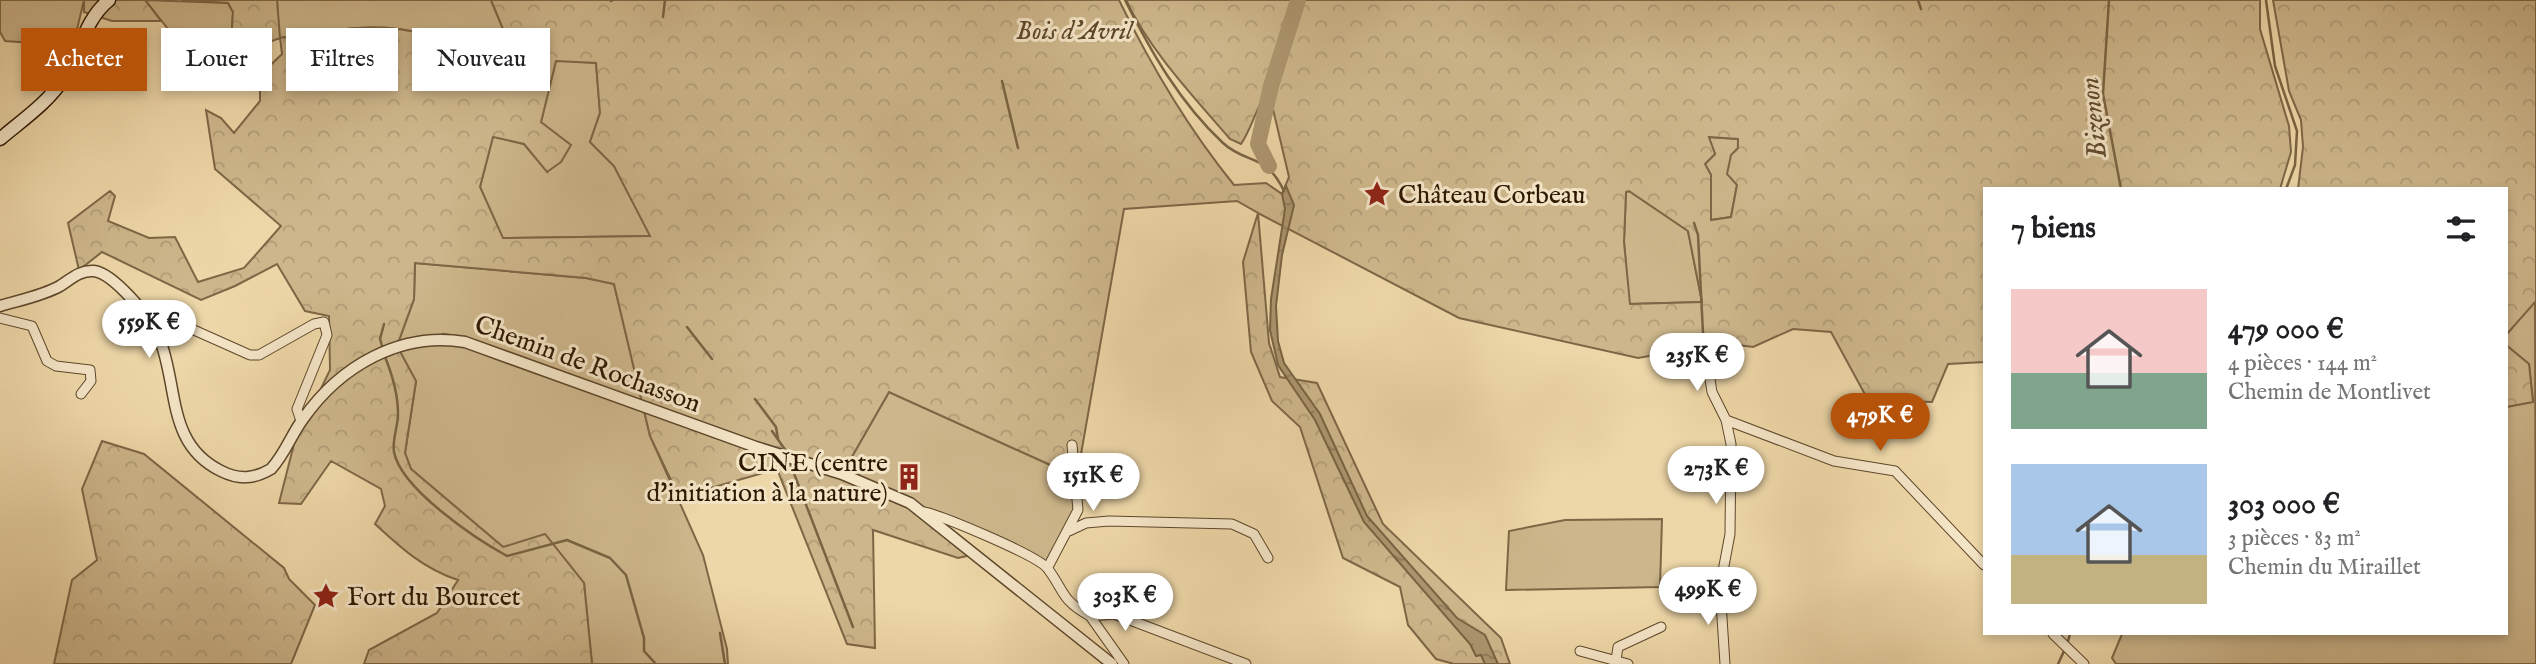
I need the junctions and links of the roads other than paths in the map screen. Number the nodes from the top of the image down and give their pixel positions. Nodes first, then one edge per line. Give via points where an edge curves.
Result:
1 (109, 0) edge
2 (0, 139) edge
3 (133, 302) junction
4 (0, 306) edge
5 (0, 318) edge
6 (1706, 354) dead end
7 (81, 394) dead end
8 (1726, 420) junction
9 (302, 421) junction
10 (1072, 445) dead end
11 (924, 512) junction
12 (1069, 531) junction
13 (1268, 558) dead end
14 (1983, 564) edge
15 (1048, 567) junction
16 (1090, 616) junction
17 (1661, 627) dead end
18 (2054, 635) edge
19 (1580, 651) dead end
20 (1616, 660) junction
21 (1112, 664) edge
22 (1124, 664) edge
23 (1246, 664) edge
24 (1628, 664) edge
25 (1724, 664) edge
26 (2084, 664) edge

1 - 2 main road via 91,21 56,89
3 - 4 street, Chemin de Rochasson via 111,279 88,271 51,291
3 - 9 street, Chemin de Rochasson via 160,339 179,422 192,452 201,460 233,476 261,475 279,461
3 - 9 street via 250,355 259,355 314,324 324,323 327,335 298,410
5 - 7 street via 32,326 42,354 52,364 90,370 91,381
6 - 8 street via 1712,392
8 - 14 street via 1834,461 1895,471
8 - 25 street via 1732,496 1720,587
9 - 11 street, Chemin de Rochasson via 328,390 369,358 415,341 449,339 505,354 842,474
10 - 12 street via 1079,500
11 - 15 street via 947,517
11 - 21 street, Chemin de Rochasson
12 - 13 street via 1086,523 1109,521 1232,524 1254,534
12 - 15 street
15 - 16 street via 1061,593
16 - 22 street
16 - 23 street via 1114,614
17 - 20 street via 1618,647
18 - 26 street
19 - 20 street
20 - 24 street

